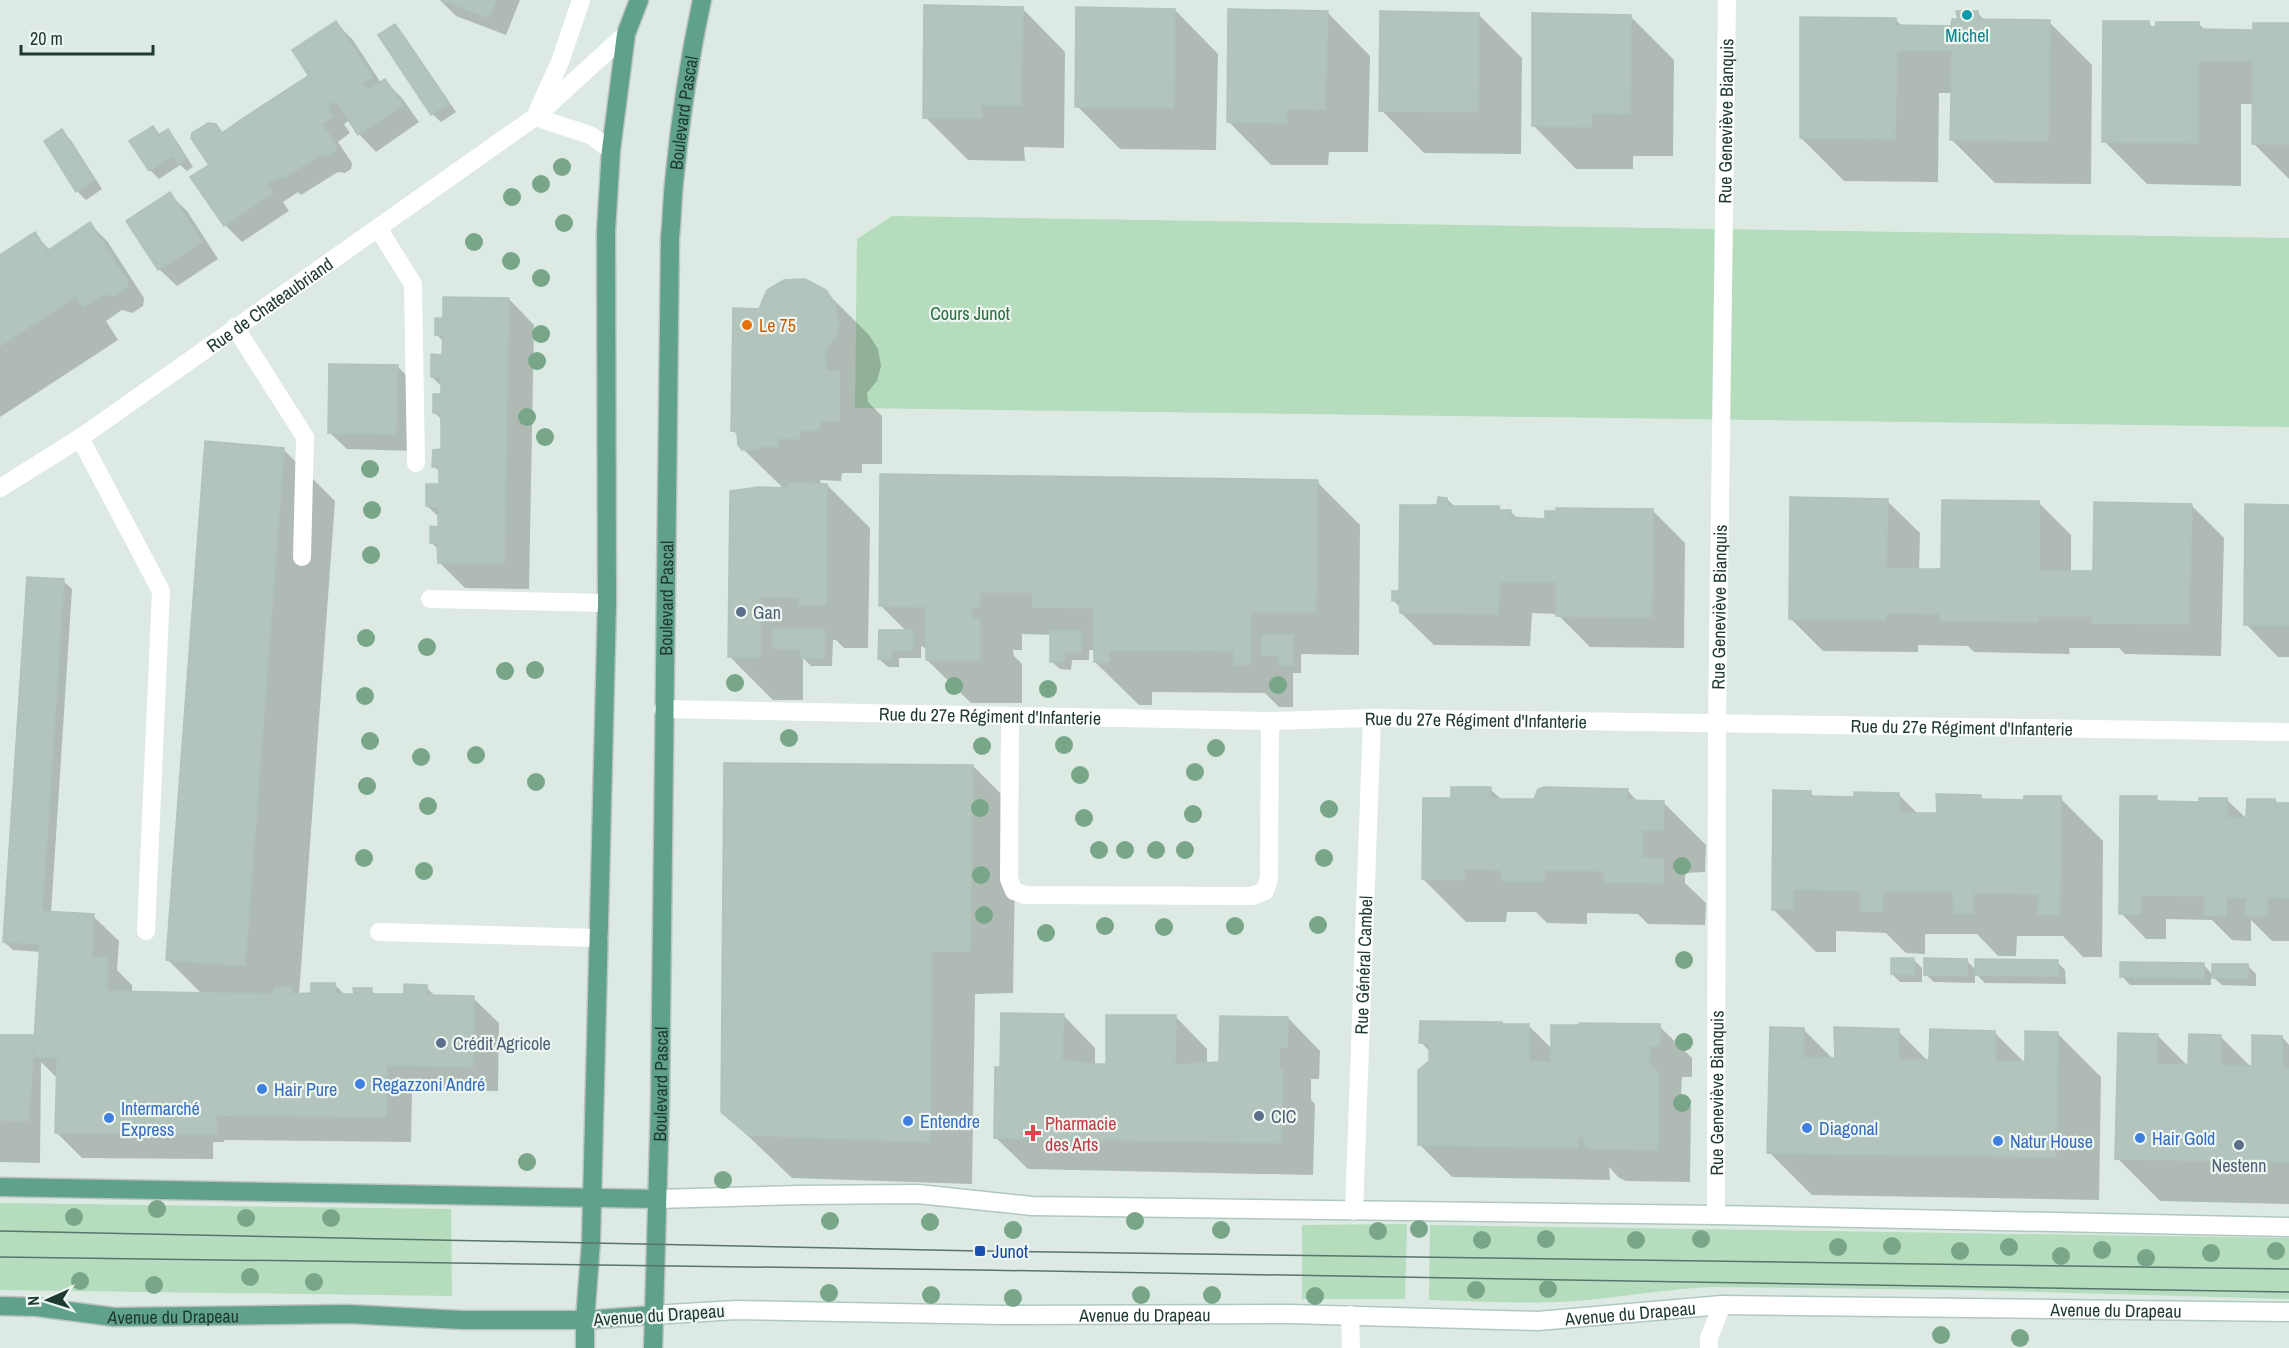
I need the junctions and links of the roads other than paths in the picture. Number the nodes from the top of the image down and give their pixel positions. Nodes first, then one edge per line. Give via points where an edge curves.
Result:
1 (581, 0) edge
2 (639, 0) edge
3 (702, 0) edge
4 (1727, 0) edge
5 (627, 34) junction
6 (535, 117) junction
7 (611, 150) junction
8 (378, 228) junction
9 (236, 327) junction
10 (80, 438) junction
11 (416, 463) dead end
12 (0, 488) edge
13 (302, 557) dead end
14 (430, 599) dead end
15 (607, 603) junction
16 (663, 709) junction
17 (1010, 716) junction
18 (1372, 718) junction
19 (1270, 721) junction
20 (1717, 724) junction
21 (2289, 732) edge
22 (146, 931) dead end
23 (379, 932) dead end
24 (599, 938) junction
25 (0, 1187) edge
26 (592, 1197) junction
27 (657, 1199) junction
28 (1354, 1211) junction
29 (1716, 1215) junction
30 (2289, 1227) edge
31 (1722, 1305) junction
32 (0, 1306) edge
33 (2289, 1312) edge
34 (653, 1315) junction
35 (1350, 1315) junction
36 (585, 1320) junction
37 (585, 1348) edge
38 (653, 1348) edge
39 (1351, 1348) edge
40 (1709, 1348) edge

1 - 6 street via 560,62
2 - 5 main road
3 - 16 main road, Boulevard Pascal via 684,98 670,238
4 - 20 street, Rue Geneviève Bianquis
5 - 6 street, Rue de Chateaubriand
5 - 7 main road
6 - 7 street via 590,135
6 - 8 street, Rue de Chateaubriand
7 - 15 main road via 606,232
8 - 9 street, Rue de Chateaubriand
8 - 11 street via 413,284
9 - 10 street, Rue de Chateaubriand
9 - 13 street via 305,437
10 - 12 street, Rue de Chateaubriand
10 - 22 street via 161,591
14 - 15 street
15 - 24 main road
16 - 17 street, Rue du 27e Régiment d'Infanterie
16 - 27 main road, Boulevard Pascal
17 - 19 street, Rue du 27e Régiment d'Infanterie
17 - 19 street via 1010,879 1014,891 1025,895 1252,896 1265,891 1269,878
18 - 19 street, Rue du 27e Régiment d'Infanterie
18 - 20 street, Rue du 27e Régiment d'Infanterie
18 - 28 street, Rue Général Cambel
20 - 21 street, Rue du 27e Régiment d'Infanterie
20 - 29 street, Rue Geneviève Bianquis
23 - 24 street
24 - 26 main road
25 - 26 main road
26 - 27 main road
26 - 36 main road
27 - 28 street via 918,1194 1032,1206
27 - 34 main road, Boulevard Pascal
28 - 29 street
29 - 30 street
31 - 33 street, Avenue du Drapeau
31 - 35 street, Avenue du Drapeau via 1538,1321
31 - 40 street
32 - 36 main road, Avenue du Drapeau via 114,1317 348,1314 462,1320
34 - 35 street, Avenue du Drapeau via 736,1310
34 - 36 main road, Avenue du Drapeau
34 - 38 main road, Boulevard Pascal
35 - 39 street
36 - 37 main road

